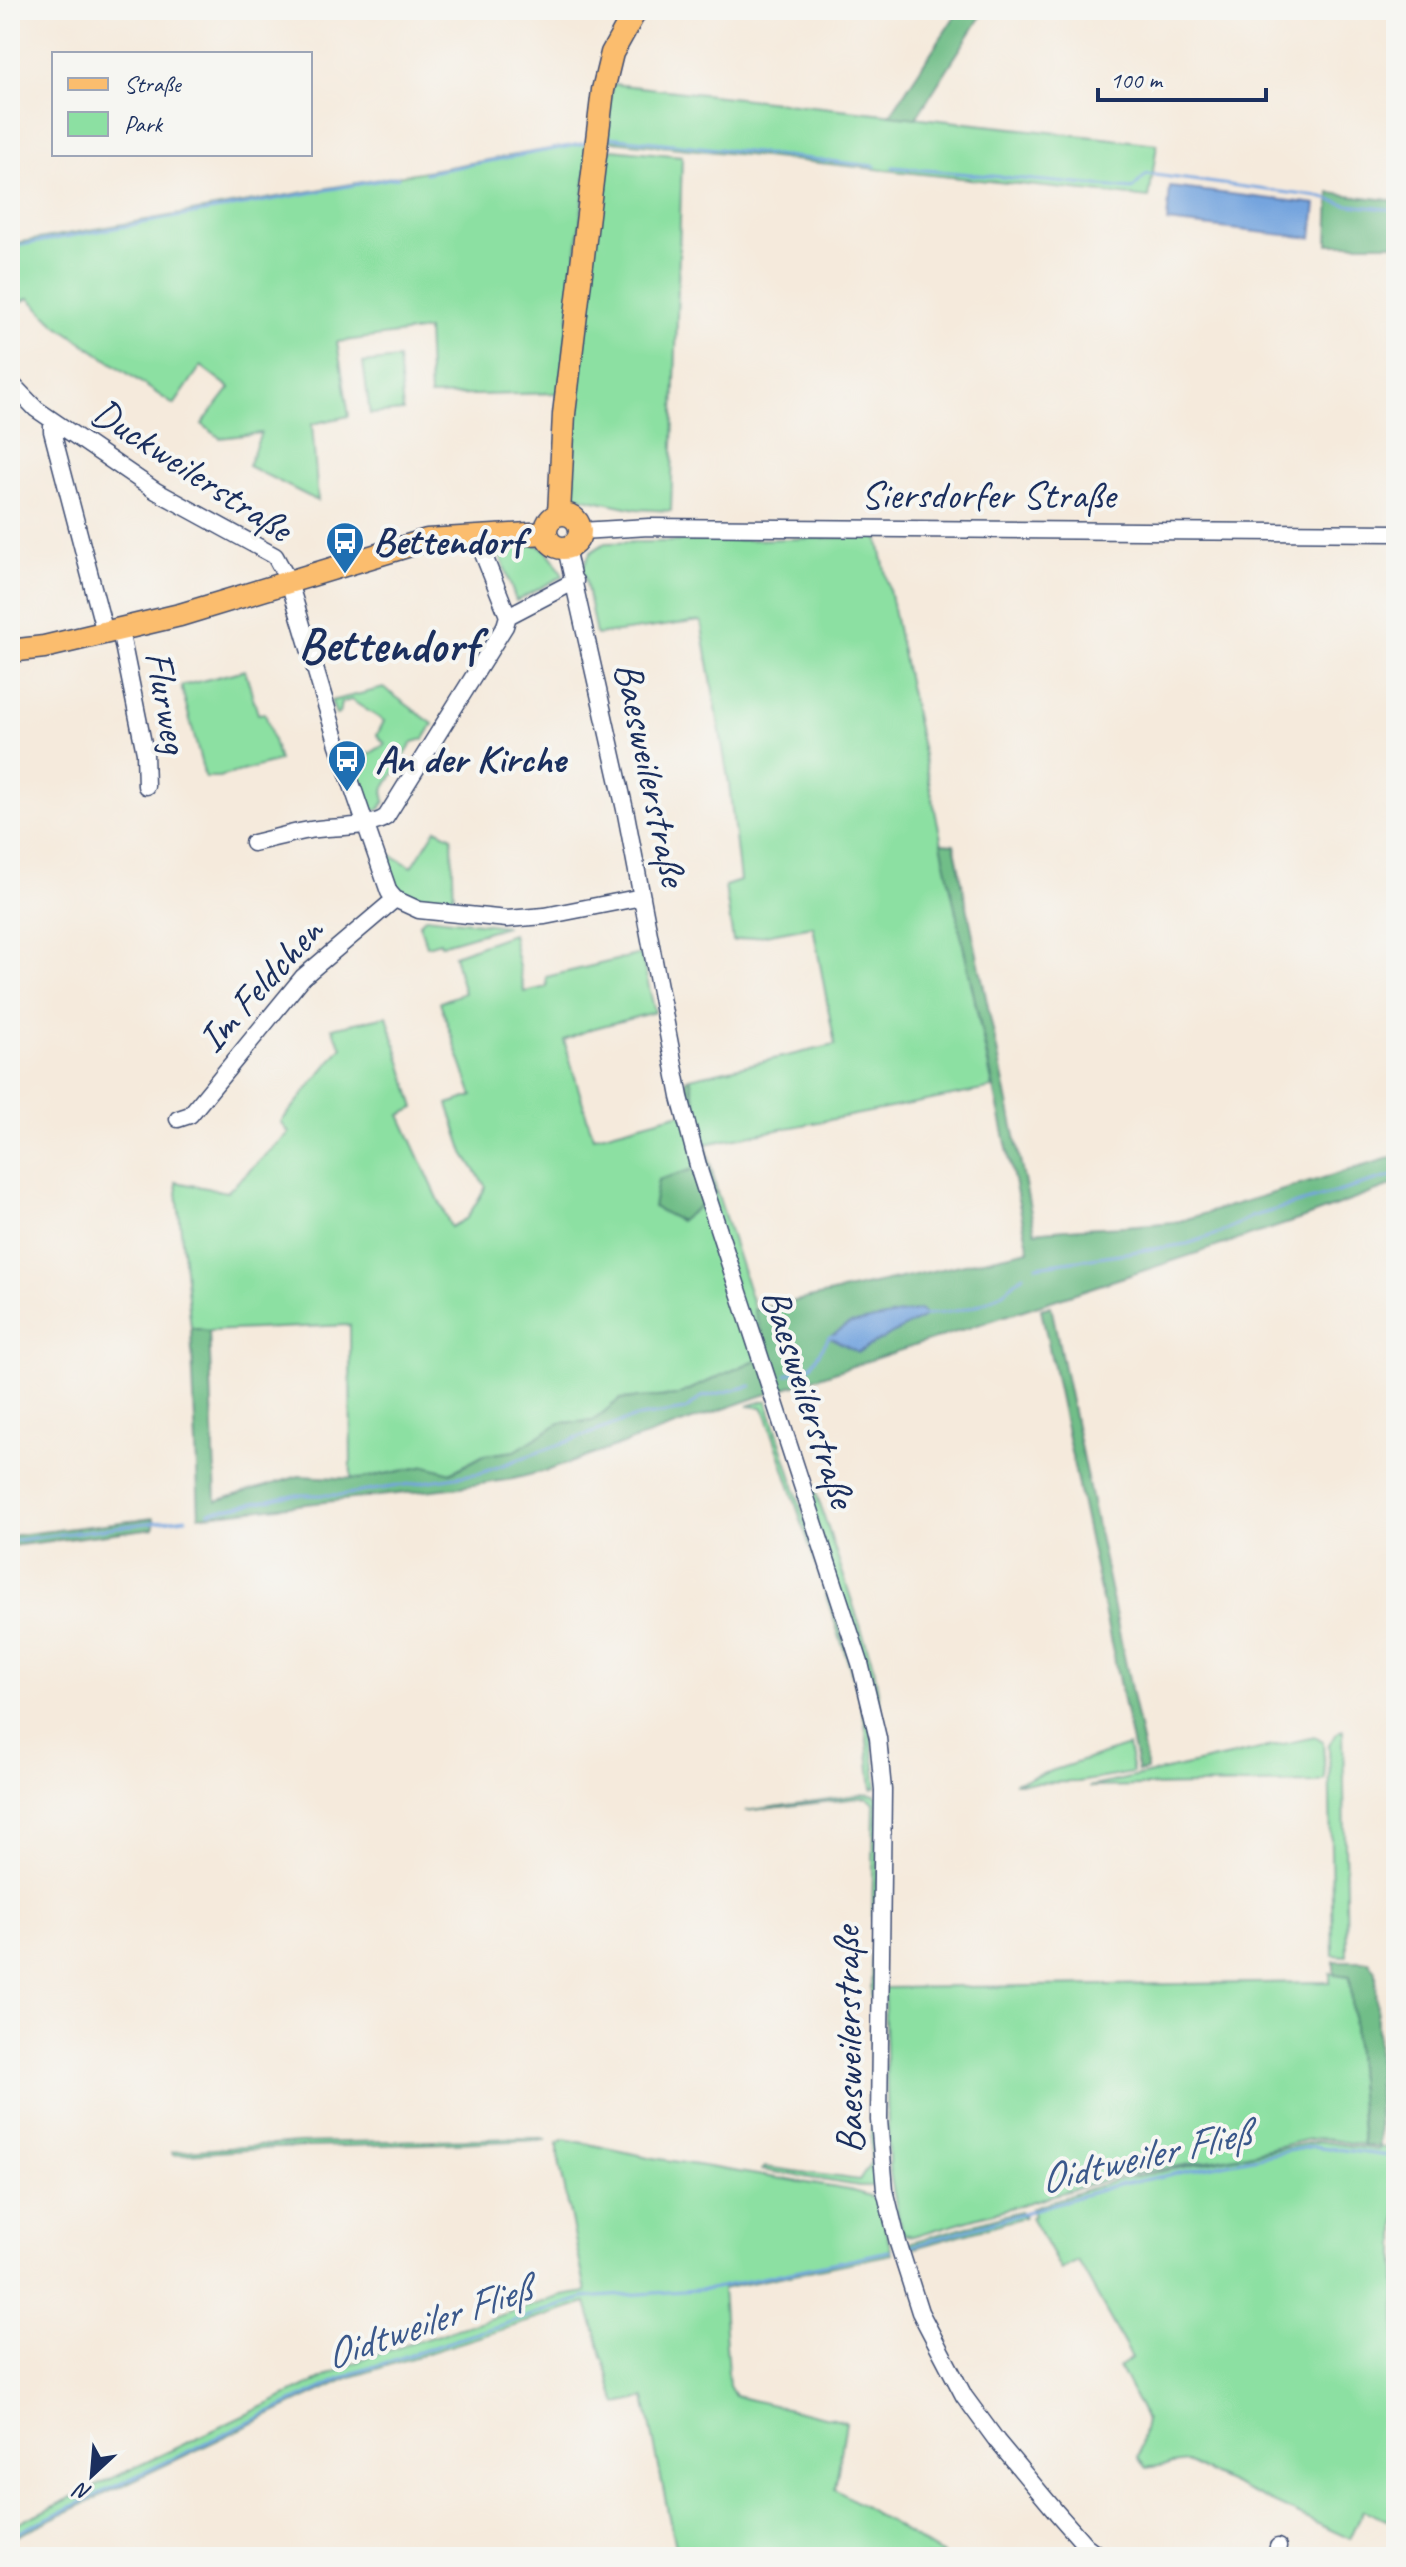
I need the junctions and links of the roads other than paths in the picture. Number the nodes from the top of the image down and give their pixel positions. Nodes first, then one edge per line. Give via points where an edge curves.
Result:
1 (636, 10) edge
2 (10, 382) edge
3 (52, 420) junction
4 (553, 524) junction
5 (1396, 533) edge
6 (480, 535) junction
7 (573, 539) junction
8 (575, 581) junction
9 (289, 582) junction
10 (508, 616) junction
11 (113, 631) junction
12 (10, 651) edge
13 (146, 786) dead end
14 (364, 826) junction
15 (253, 843) dead end
16 (642, 897) junction
17 (395, 899) junction
18 (178, 1119) dead end
19 (1081, 2552) edge
20 (1101, 2557) edge

1 - 4 main road via 612,53 603,90
2 - 3 street, Duckweilerstraße
3 - 9 street, Duckweilerstraße via 156,491 275,556
3 - 11 street, Duckweilerstraße
4 - 6 main road
4 - 7 main road via 553,545
4 - 7 main road via 574,518
5 - 7 street, Siersdorfer Straße via 665,527
6 - 9 main road via 427,540
6 - 10 street
7 - 8 street, Baesweilerstraße
8 - 10 street
8 - 16 street, Baesweilerstraße
9 - 11 main road
9 - 14 street
10 - 14 street via 386,817
11 - 12 main road
11 - 13 street, Flurweg via 145,753
14 - 15 street via 342,825
14 - 17 street
16 - 17 street via 507,919 419,910
16 - 19 street, Baesweilerstraße via 700,1173 860,1663 878,1738 883,1790 879,2120 885,2190 898,2243 920,2312 964,2396
17 - 18 street, Im Feldchen via 303,977 190,1115
19 - 20 street, Baesweilerstraße

